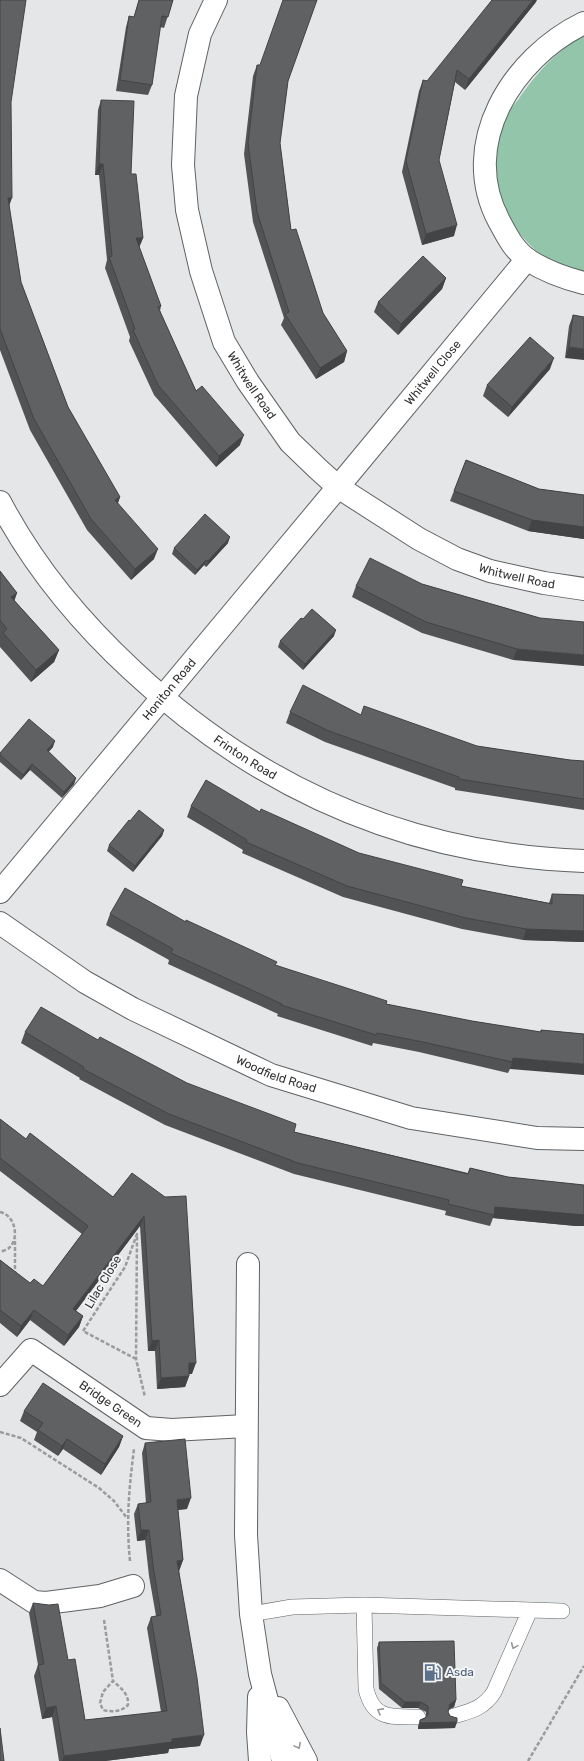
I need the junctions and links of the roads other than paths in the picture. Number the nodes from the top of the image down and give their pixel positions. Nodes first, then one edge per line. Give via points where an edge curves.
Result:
1 (216, 0) edge
2 (584, 23) edge
3 (527, 259) junction
4 (584, 283) edge
5 (338, 487) junction
6 (0, 502) edge
7 (584, 588) edge
8 (162, 698) junction
9 (584, 861) edge
10 (0, 892) edge
11 (0, 923) edge
12 (584, 1139) edge
13 (248, 1264) dead end
14 (0, 1385) edge
15 (246, 1426) junction
16 (0, 1580) edge
17 (133, 1586) road end
18 (364, 1605) junction
19 (530, 1610) junction
20 (562, 1611) dead end
21 (251, 1614) junction
22 (260, 1674) junction
23 (454, 1716) edge
24 (418, 1717) dead end
25 (260, 1761) edge
26 (283, 1761) edge
27 (306, 1761) edge

1 - 5 street, Whitwell Road via 200,34 186,96 184,180 187,210 201,271 224,342 248,382 290,442
2 - 3 street via 565,32 542,49 518,77 497,110 488,135 484,177 493,210 510,243
3 - 4 street via 564,278
3 - 5 street, Whitwell Close
5 - 7 street, Whitwell Road via 419,539 457,559 544,583
5 - 8 street, Honiton Road
6 - 8 street, Frinton Road via 41,569 77,615 112,652
8 - 9 street, Frinton Road via 238,755 277,778 377,824 436,842 497,854
8 - 10 street, Honiton Road
11 - 12 street, Woodfield Road via 85,982 133,1009 271,1075 411,1118 537,1138
13 - 15 street
14 - 15 street, Bridge Green via 31,1350 146,1428
15 - 21 street via 246,1535
16 - 17 street via 34,1602 100,1596
18 - 19 lane
18 - 21 lane via 292,1608
24 -> 18 lane via 384,1714 374,1709 369,1702 366,1689
19 - 20 lane
19 -> 23 lane via 489,1700 473,1711
21 - 22 street
22 - 25 street
22 - 26 street
22 -> 27 street

